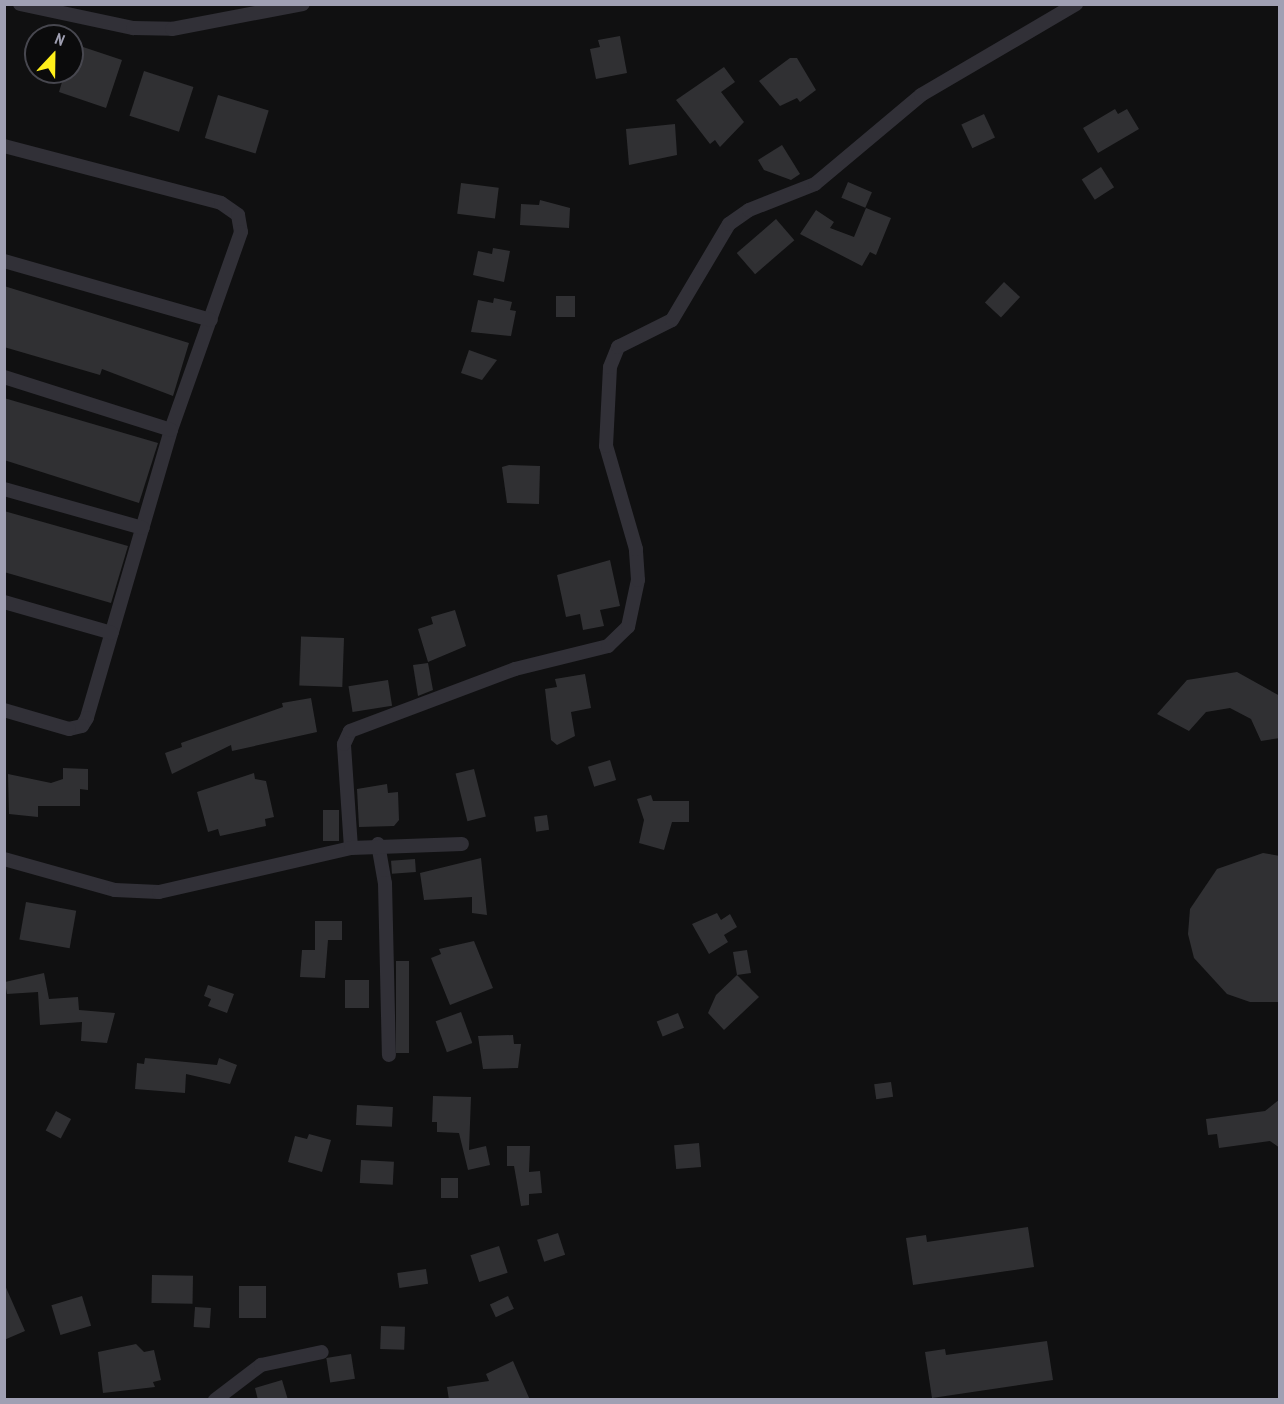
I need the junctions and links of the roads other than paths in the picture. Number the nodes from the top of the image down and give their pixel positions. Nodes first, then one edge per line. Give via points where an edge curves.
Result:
1 (20, 4) edge
2 (303, 4) edge
3 (1076, 4) edge
4 (4, 146) edge
5 (4, 261) edge
6 (211, 320) junction
7 (4, 377) edge
8 (171, 430) junction
9 (4, 489) edge
10 (143, 528) junction
11 (4, 602) edge
12 (112, 633) junction
13 (4, 710) edge
14 (378, 844) junction
15 (462, 844) dead end
16 (351, 848) junction
17 (4, 859) edge
18 (388, 1055) dead end
19 (322, 1352) dead end
20 (215, 1400) edge

1 - 2 street via 133,28 172,29
3 - 16 street via 921,95 815,184 749,210 729,224 672,320 618,347 610,367 606,446 636,549 638,580 628,627 608,646 515,669 350,731 344,744
4 - 6 street via 221,203 238,215 241,232
5 - 6 street
6 - 8 street
7 - 8 street
8 - 10 street
9 - 10 street
10 - 12 street
11 - 12 street
12 - 13 street via 82,726 69,729
14 - 15 street
14 - 16 street
14 - 18 street via 385,883
16 - 17 street via 159,892 115,890
19 - 20 street via 261,1365

